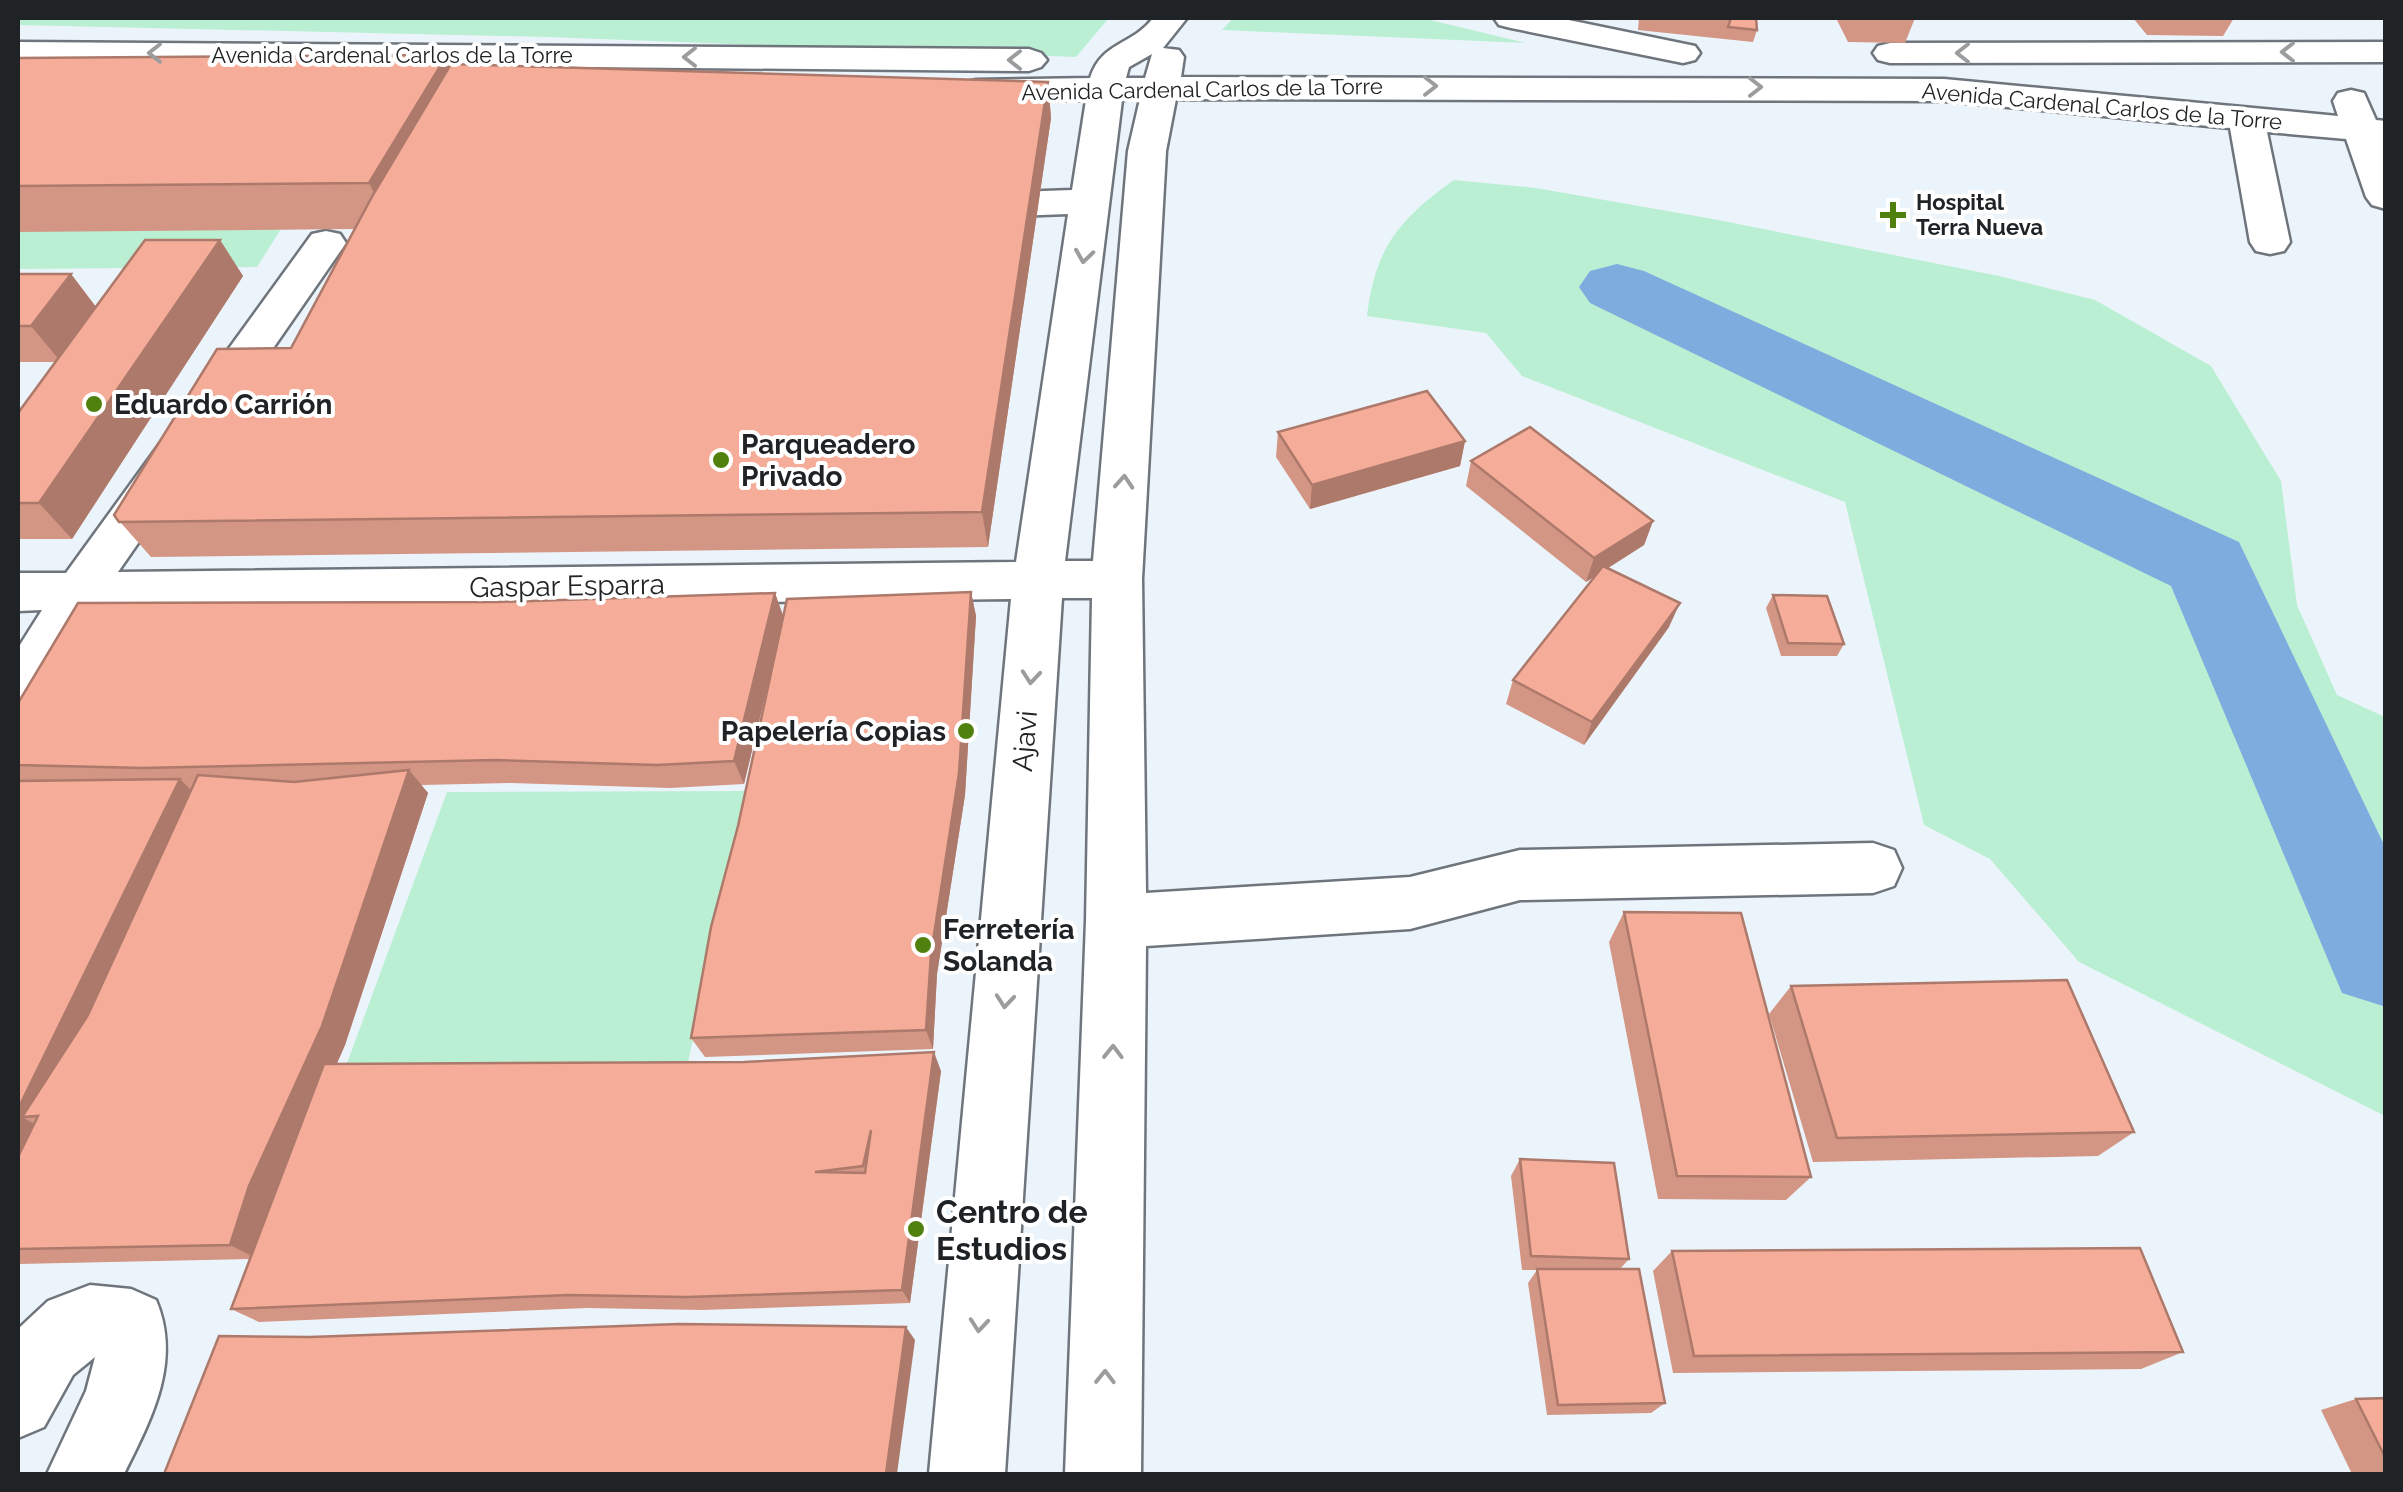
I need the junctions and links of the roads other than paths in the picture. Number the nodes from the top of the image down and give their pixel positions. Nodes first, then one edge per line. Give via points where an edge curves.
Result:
1 (1511, 18) edge
2 (18, 52) edge
3 (1163, 52) edge
4 (2333, 52) junction
5 (2386, 52) edge
6 (1683, 53) junction
7 (1722, 53) dead end
8 (1860, 53) dead end
9 (1109, 76) junction
10 (18, 82) edge
11 (2246, 117) junction
12 (2374, 130) edge
13 (2386, 196) edge
14 (1092, 201) junction
15 (927, 206) edge
16 (2270, 242) dead end
17 (326, 243) dead end
18 (1117, 579) junction
19 (1038, 580) junction
20 (81, 591) junction
21 (18, 592) edge
22 (18, 692) edge
23 (1874, 868) dead end
24 (1116, 921) junction
25 (18, 1401) edge
26 (85, 1474) edge
27 (967, 1474) edge
28 (1103, 1474) edge

1 - 6 street
9 -> 2 street, Avenida Cardenal Carlos de la Torre
3 - 6 street, Avenida Cardenal Carlos de la Torre
3 - 9 street, Avenida Cardenal Carlos de la Torre
3 - 9 street
3 -> 11 street, Avenida Cardenal Carlos de la Torre via 1298,86 1910,89
18 -> 3 street via 1146,151
4 - 5 street, Avenida Cardenal Carlos de la Torre
4 -> 8 street, Avenida Cardenal Carlos de la Torre
4 - 12 street
6 - 7 street, Avenida Cardenal Carlos de la Torre
9 - 10 street, Avenida Cardenal Carlos de la Torre via 838,90 398,78
9 - 14 street, Ajavi
11 - 12 street, Avenida Cardenal Carlos de la Torre
11 - 16 street
12 - 13 street
14 - 15 street
14 -> 19 street, Ajavi
17 - 20 street
18 - 19 street, Gaspar Esparra
18 - 24 street
19 - 20 street, Gaspar Esparra via 710,564
19 -> 27 street, Ajavi
20 - 21 street, Gaspar Esparra
20 - 22 street
23 - 24 street via 1520,875 1410,903
28 -> 24 street
25 - 26 street via 35,1363 74,1326 106,1317 132,1325 135,1348 124,1384

